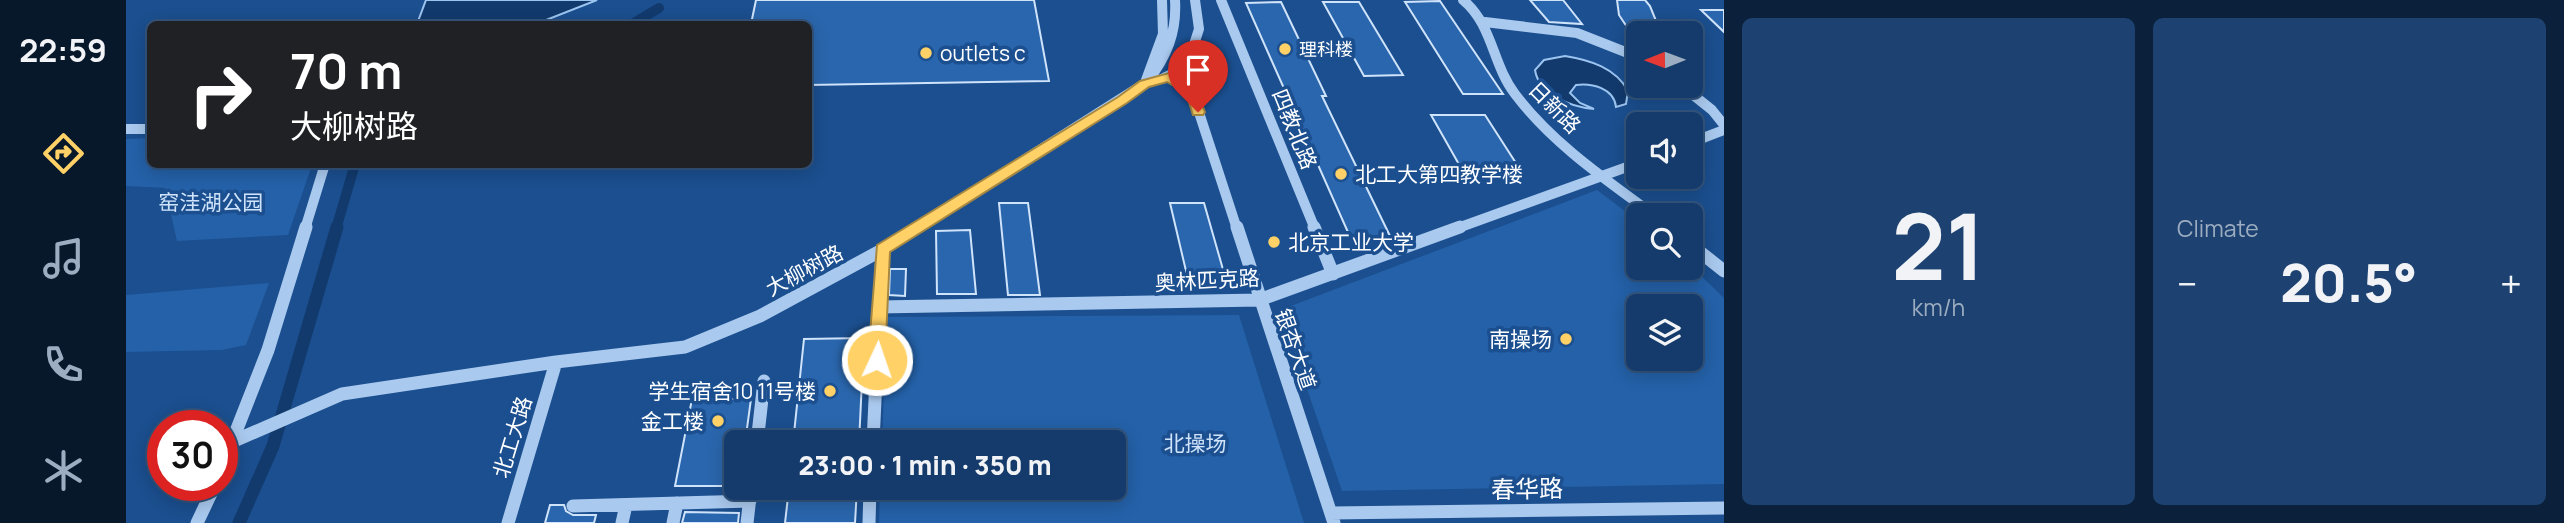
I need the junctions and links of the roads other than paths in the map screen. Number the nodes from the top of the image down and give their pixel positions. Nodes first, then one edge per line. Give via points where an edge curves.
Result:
1 (1162, 0) edge
2 (1175, 0) edge
3 (1195, 0) edge
4 (1221, 0) edge
5 (1463, 0) edge
6 (1485, 22) junction
7 (1626, 52) edge
8 (1169, 78) junction
9 (1144, 83) junction
10 (1697, 98) edge
11 (1724, 128) edge
12 (126, 129) edge
13 (147, 129) edge
14 (1703, 137) edge
15 (1626, 167) edge
16 (325, 168) edge
17 (1602, 176) junction
18 (1638, 203) edge
19 (882, 250) junction
20 (1703, 254) edge
21 (1724, 271) edge
22 (1334, 274) junction
23 (1259, 300) junction
24 (879, 307) junction
25 (556, 362) junction
26 (764, 381) dead end
27 (238, 430) edge
28 (758, 430) edge
29 (874, 430) edge
30 (238, 439) edge
31 (724, 498) edge
32 (750, 500) edge
33 (870, 500) edge
34 (207, 501) edge
35 (677, 503) junction
36 (626, 505) junction
37 (573, 506) dead end
38 (1724, 508) edge
39 (1333, 518) edge
40 (197, 523) edge
41 (508, 523) edge
42 (622, 523) edge
43 (673, 523) edge
44 (747, 523) edge
45 (869, 523) edge

1 - 9 street via 1167,23 1163,43
2 - 9 street, 大柳树路 via 1177,14 1168,53
3 - 8 street via 1199,29 1187,66
4 - 22 street, 四教北路
5 - 6 street, 日新路
6 - 7 street via 1577,33
6 - 17 street, 日新路 via 1512,90 1548,132
8 - 9 street
8 - 23 street, 银杏大道 via 1192,91
9 - 19 street, 大柳树路
10 - 11 street
11 - 14 street
12 - 13 street
15 - 17 street, 奥林匹克路
16 - 27 street
17 - 18 street, 日新路
17 - 22 street, 奥林匹克路
19 - 24 street
19 - 25 street, 大柳树路 via 760,316 685,347
20 - 21 street
22 - 23 street, 奥林匹克路
23 - 24 street, 奥林匹克路
23 - 39 street, 银杏大道
24 - 29 street
25 - 30 street, 大柳树路 via 342,394
25 - 41 street, 北工大路
26 - 28 street
31 - 35 street
32 - 44 street
33 - 45 street
34 - 40 street
35 - 36 street
35 - 43 street
36 - 37 street
36 - 42 street
38 - 39 street, 春华路

